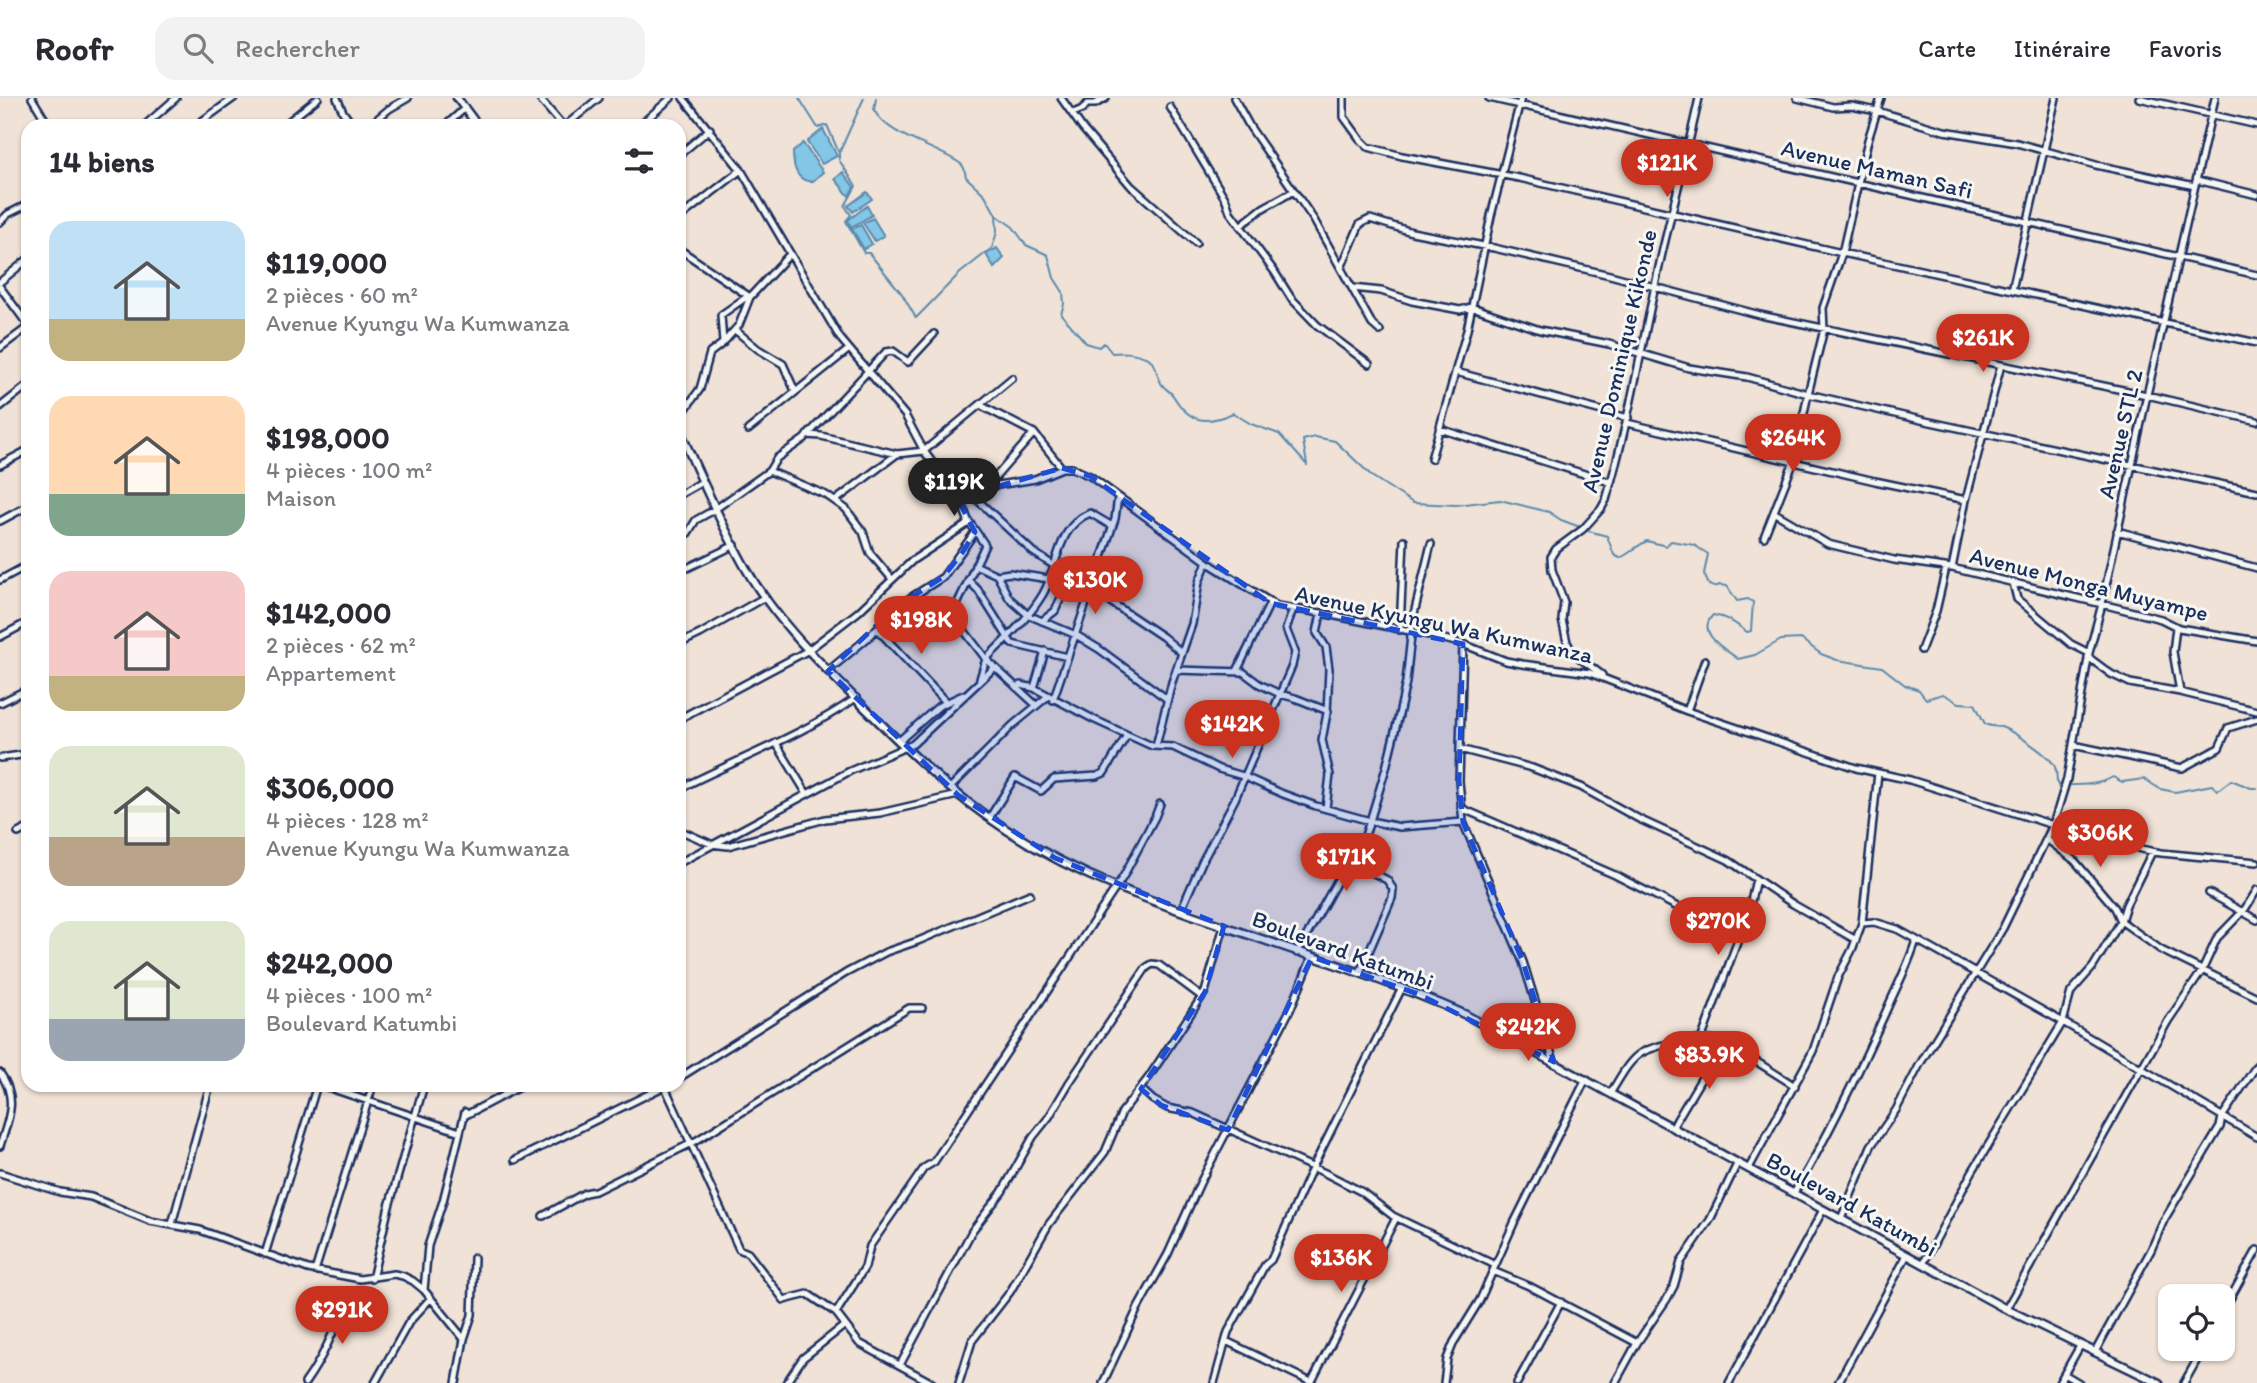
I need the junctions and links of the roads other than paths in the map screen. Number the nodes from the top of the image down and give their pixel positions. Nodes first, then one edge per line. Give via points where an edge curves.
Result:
1 (32, 98) edge
2 (176, 98) edge
3 (233, 98) edge
4 (318, 98) edge
5 (337, 98) edge
6 (408, 98) edge
7 (457, 98) edge
8 (539, 98) edge
9 (599, 98) edge
10 (671, 98) edge
11 (683, 98) edge
12 (1061, 98) edge
13 (1106, 98) edge
14 (1234, 98) edge
15 (1344, 98) edge
16 (1489, 98) edge
17 (1521, 98) edge
18 (1699, 98) edge
19 (1797, 98) edge
20 (1881, 98) edge
21 (2056, 98) edge
22 (2139, 98) edge
23 (2215, 98) edge
24 (1519, 105) junction
25 (1170, 107) dead end
26 (464, 109) junction
27 (1877, 111) junction
28 (1073, 113) junction
29 (2211, 114) junction
30 (45, 119) edge
31 (152, 119) edge
32 (204, 119) edge
33 (292, 119) edge
34 (348, 119) edge
35 (377, 119) edge
36 (453, 119) edge
37 (472, 119) edge
38 (558, 119) edge
39 (573, 119) edge
40 (647, 119) edge
41 (2257, 125) edge
42 (710, 129) junction
43 (1689, 145) junction
44 (686, 149) edge
45 (2044, 151) junction
46 (741, 170) junction
47 (1501, 175) junction
48 (2196, 183) junction
49 (1858, 184) junction
50 (1294, 191) junction
51 (2257, 195) edge
52 (21, 208) edge
53 (686, 213) edge
54 (1672, 214) junction
55 (2028, 221) junction
56 (0, 222) edge
57 (1240, 226) junction
58 (1196, 243) dead end
59 (1486, 246) junction
60 (686, 253) edge
61 (1842, 253) junction
62 (790, 254) junction
63 (2180, 257) junction
64 (21, 266) edge
65 (1341, 268) junction
66 (2257, 275) edge
67 (0, 285) edge
68 (1655, 287) junction
69 (1352, 288) junction
70 (2012, 290) junction
71 (749, 296) junction
72 (1472, 307) junction
73 (21, 316) edge
74 (2164, 322) junction
75 (1824, 329) junction
76 (735, 330) junction
77 (1380, 331) dead end
78 (21, 332) edge
79 (933, 334) dead end
80 (723, 343) junction
81 (2257, 343) edge
82 (0, 348) edge
83 (848, 350) junction
84 (1642, 354) junction
85 (1369, 363) dead end
86 (2001, 365) junction
87 (867, 372) junction
88 (1456, 372) junction
89 (1012, 377) dead end
90 (21, 390) edge
91 (795, 391) junction
92 (1808, 394) junction
93 (2147, 395) junction
94 (980, 405) junction
95 (0, 407) edge
96 (686, 408) edge
97 (1627, 421) junction
98 (2257, 421) edge
99 (813, 429) junction
100 (1440, 429) junction
101 (748, 430) dead end
102 (1034, 433) junction
103 (1983, 433) junction
104 (807, 435) junction
105 (821, 436) junction
106 (686, 445) edge
107 (924, 451) junction
108 (21, 454) edge
109 (897, 454) junction
110 (1432, 459) dead end
111 (1794, 461) junction
112 (2132, 465) junction
113 (0, 466) edge
114 (1062, 468) junction
115 (769, 471) junction
116 (702, 482) junction
117 (1610, 482) junction
118 (986, 488) junction
119 (686, 491) edge
120 (954, 492) junction
121 (2257, 492) edge
122 (971, 494) junction
123 (1118, 497) junction
124 (1966, 500) junction
125 (835, 501) junction
126 (21, 510) edge
127 (714, 510) junction
128 (1775, 513) junction
129 (968, 520) junction
130 (0, 521) edge
131 (1112, 526) junction
132 (2117, 531) junction
133 (975, 532) junction
134 (686, 534) edge
135 (1764, 537) dead end
136 (1404, 540) dead end
137 (1430, 544) dead end
138 (735, 545) junction
139 (1207, 562) junction
140 (975, 565) junction
141 (1053, 565) junction
142 (1949, 568) junction
143 (2257, 568) edge
144 (21, 569) edge
145 (686, 569) edge
146 (998, 575) junction
147 (1050, 577) junction
148 (892, 579) junction
149 (0, 580) edge
150 (968, 580) junction
151 (1068, 582) junction
152 (2013, 583) junction
153 (1091, 589) junction
154 (765, 597) junction
155 (1270, 603) junction
156 (2102, 604) junction
157 (1293, 609) junction
158 (1321, 613) junction
159 (1028, 615) junction
160 (1042, 621) junction
161 (21, 626) edge
162 (2176, 626) junction
163 (877, 629) junction
164 (1400, 630) junction
165 (1411, 632) junction
166 (1076, 635) junction
167 (0, 637) edge
168 (1007, 638) junction
169 (686, 641) edge
170 (2257, 641) edge
171 (1463, 644) junction
172 (1921, 650) dead end
173 (807, 651) junction
174 (1045, 651) junction
175 (1182, 653) junction
176 (2088, 655) junction
177 (1068, 657) junction
178 (986, 659) junction
179 (1705, 660) dead end
180 (994, 668) junction
181 (1176, 670) junction
182 (828, 671) junction
183 (1237, 671) junction
184 (981, 679) junction
185 (1609, 680) junction
186 (1016, 687) junction
187 (1034, 688) junction
188 (2179, 689) junction
189 (21, 692) edge
190 (966, 694) junction
191 (1280, 694) junction
192 (856, 698) junction
193 (1050, 698) junction
194 (1167, 699) junction
195 (946, 702) junction
196 (0, 703) edge
197 (1035, 705) junction
198 (1328, 711) junction
199 (1687, 711) junction
200 (2257, 711) edge
201 (686, 715) edge
202 (2257, 719) edge
203 (1127, 735) junction
204 (899, 741) junction
205 (776, 743) junction
206 (2073, 745) junction
207 (1156, 746) junction
208 (906, 747) junction
209 (1460, 749) junction
210 (21, 755) edge
211 (0, 758) edge
212 (1878, 773) junction
213 (1243, 776) junction
214 (686, 786) edge
215 (950, 788) junction
216 (807, 794) junction
217 (958, 794) junction
218 (1160, 804) dead end
219 (1326, 808) junction
220 (1461, 808) junction
221 (990, 817) junction
222 (1370, 821) junction
223 (1463, 822) junction
224 (2053, 825) junction
225 (21, 832) edge
226 (18, 833) dead end
227 (686, 833) edge
228 (2048, 840) junction
229 (712, 844) junction
230 (2152, 852) junction
231 (686, 859) edge
232 (1349, 860) junction
233 (2257, 862) edge
234 (1756, 879) junction
235 (1117, 887) junction
236 (2257, 890) edge
237 (2209, 892) dead end
238 (1030, 894) dead end
239 (1181, 910) junction
240 (2241, 911) junction
241 (2257, 920) edge
242 (2121, 921) junction
243 (1862, 923) junction
244 (1224, 926) junction
245 (1740, 934) junction
246 (1856, 940) junction
247 (1916, 940) junction
248 (1297, 953) junction
249 (1312, 957) junction
250 (2202, 971) junction
251 (1360, 972) junction
252 (1975, 974) junction
253 (1402, 988) junction
254 (1202, 997) junction
255 (2257, 997) edge
256 (922, 1008) dead end
257 (2063, 1023) junction
258 (1701, 1040) junction
259 (1723, 1042) junction
260 (1554, 1062) junction
261 (2257, 1065) edge
262 (2141, 1070) junction
263 (0, 1073) edge
264 (686, 1074) edge
265 (1586, 1079) junction
266 (1795, 1086) junction
267 (1141, 1088) junction
268 (208, 1092) edge
269 (317, 1092) edge
270 (340, 1092) edge
271 (371, 1092) edge
272 (422, 1092) edge
273 (509, 1092) edge
274 (669, 1092) edge
275 (1611, 1092) junction
276 (649, 1093) edge
277 (368, 1101) junction
278 (415, 1117) junction
279 (2222, 1117) junction
280 (1672, 1128) junction
281 (1228, 1130) junction
282 (460, 1132) junction
283 (2257, 1137) edge
284 (691, 1143) junction
285 (0, 1146) edge
286 (515, 1160) dead end
287 (1737, 1164) junction
288 (1312, 1168) junction
289 (1749, 1168) junction
290 (0, 1173) edge
291 (1794, 1193) junction
292 (1823, 1210) junction
293 (543, 1216) dead end
294 (1396, 1218) junction
295 (1841, 1219) junction
296 (172, 1224) junction
297 (2257, 1250) edge
298 (265, 1254) junction
299 (1907, 1255) junction
300 (474, 1258) dead end
301 (1923, 1264) junction
302 (1494, 1268) junction
303 (315, 1271) junction
304 (372, 1279) junction
305 (424, 1290) junction
306 (2235, 1290) edge
307 (349, 1294) dead end
308 (430, 1298) junction
309 (1561, 1302) junction
310 (2006, 1308) junction
311 (836, 1313) junction
312 (845, 1325) junction
313 (464, 1339) junction
314 (1226, 1341) junction
315 (1637, 1343) junction
316 (2080, 1346) junction
317 (2095, 1352) junction
318 (2197, 1361) edge
319 (900, 1365) junction
320 (2064, 1374) junction
321 (305, 1383) edge
322 (375, 1383) edge
323 (456, 1383) edge
324 (786, 1383) edge
325 (932, 1383) edge
326 (959, 1383) edge
327 (1103, 1383) edge
328 (1214, 1383) edge
329 (1311, 1383) edge
330 (1444, 1383) edge
331 (1517, 1383) edge
332 (1615, 1383) edge
333 (1728, 1383) edge
334 (1838, 1383) edge
335 (2059, 1383) edge
336 (2080, 1383) edge
337 (2159, 1383) edge
338 (2185, 1383) edge

1 - 30 street
2 - 31 street
3 - 32 street
4 - 33 street
5 - 34 street
6 - 35 street
7 - 26 street
8 - 38 street
9 - 39 street
10 - 40 street
11 - 42 street
12 - 28 street
13 - 28 street
14 - 50 street
15 - 47 street via 1344,117 1368,147
16 - 24 street, Avenue Maman Safi
17 - 24 street
18 - 43 street, Avenue Dominique Kikonde
19 - 27 street
20 - 27 street
21 - 45 street
22 - 29 street
23 - 29 street, Avenue STL 2
24 - 43 street, Avenue Maman Safi
24 - 47 street
25 - 57 street
26 - 36 street
26 - 37 street
27 - 45 street via 1944,131
27 - 49 street
28 - 58 street via 1131,186
29 - 41 street
29 - 48 street, Avenue STL 2
42 - 44 street
42 - 46 street
43 - 49 street, Avenue Maman Safi
43 - 54 street, Avenue Dominique Kikonde
45 - 48 street
45 - 55 street
46 - 53 street
46 - 62 street
47 - 54 street
47 - 59 street
48 - 51 street
48 - 63 street, Avenue STL 2
49 - 55 street, Avenue Maman Safi
49 - 61 street
50 - 57 street
50 - 65 street
52 - 56 street
54 - 61 street
54 - 68 street, Avenue Dominique Kikonde
55 - 63 street, Avenue Maman Safi
55 - 70 street
57 - 85 street via 1317,325
59 - 65 street via 1366,220 1357,228
59 - 68 street
59 - 72 street
60 - 71 street
61 - 70 street
61 - 75 street via 1823,308
62 - 71 street
62 - 83 street
63 - 66 street, Avenue Maman Safi
63 - 74 street, Avenue STL 2
64 - 67 street
65 - 69 street
67 - 73 street
68 - 75 street
68 - 84 street, Avenue Dominique Kikonde
69 - 72 street via 1460,310
69 - 77 street
70 - 74 street
71 - 76 street
71 - 80 street via 721,315
72 - 84 street via 1540,330
72 - 88 street
74 - 81 street
74 - 93 street, Avenue STL 2
75 - 86 street
75 - 92 street
76 - 80 street
76 - 91 street via 783,364
78 - 82 street
79 - 87 street via 910,361 888,350
80 - 96 street via 710,353 700,389
83 - 87 street
83 - 91 street
84 - 92 street
84 - 97 street, Avenue Dominique Kikonde
86 - 93 street
86 - 103 street, Avenue Monga Muyampe
87 - 99 street
87 - 107 street via 905,415
88 - 97 street
88 - 100 street
89 - 94 street
90 - 95 street
91 - 101 street
92 - 103 street
92 - 111 street
93 - 98 street
93 - 112 street, Avenue STL 2
94 - 102 street
94 - 107 street
97 - 111 street
97 - 117 street, Avenue Dominique Kikonde
99 - 104 street
99 - 105 street
100 - 110 street
100 - 117 street
102 - 114 street
102 - 118 street
103 - 112 street
103 - 124 street, Avenue Monga Muyampe
104 - 105 street
104 - 115 street via 784,451
105 - 109 street
106 - 116 street, Boulevard Katumbi
107 - 109 street
107 - 120 street
108 - 113 street
109 - 125 street
111 - 124 street
111 - 128 street
112 - 121 street
112 - 132 street, Avenue STL 2
114 - 118 street via 1035,479
114 - 123 street, Avenue Kyungu Wa Kumwanza via 1080,471
115 - 125 street
115 - 127 street
116 - 119 street
116 - 127 street, Boulevard Katumbi
117 - 185 street, Avenue Dominique Kikonde via 1601,509 1551,557 1564,602 1567,642 1572,652
118 - 122 street
120 - 122 street
120 - 129 street
122 - 141 street
123 - 131 street
123 - 139 street, Avenue Kyungu Wa Kumwanza
124 - 142 street, Avenue Monga Muyampe
125 - 148 street via 863,532 870,553
126 - 130 street
127 - 134 street via 696,520
127 - 138 street, Boulevard Katumbi
128 - 135 street
128 - 142 street via 1828,544
129 - 133 street
129 - 148 street
131 - 141 street via 1095,513 1080,517
131 - 153 street
132 - 143 street
132 - 156 street, Avenue STL 2
133 - 140 street via 985,545
133 - 163 street via 943,577 896,607
136 - 164 street
137 - 165 street
138 - 145 street
138 - 154 street, Boulevard Katumbi
139 - 155 street, Avenue Kyungu Wa Kumwanza
139 - 175 street
140 - 146 street
140 - 150 street
141 - 147 street
142 - 152 street, Avenue Monga Muyampe
142 - 172 street
144 - 149 street
146 - 147 street
146 - 159 street via 1009,598
147 - 151 street
147 - 159 street
148 - 173 street
150 - 168 street
150 - 178 street via 956,604 956,620
151 - 153 street
151 - 160 street via 1055,611
152 - 156 street, Avenue Monga Muyampe
152 - 176 street via 2017,599
153 - 166 street
153 - 175 street
154 - 169 street
154 - 173 street, Boulevard Katumbi
155 - 157 street, Avenue Kyungu Wa Kumwanza
155 - 183 street
156 - 162 street, Avenue Monga Muyampe
156 - 176 street, Avenue STL 2
157 - 158 street, Avenue Kyungu Wa Kumwanza
157 - 191 street via 1286,629 1295,657
158 - 164 street, Avenue Kyungu Wa Kumwanza
158 - 198 street via 1317,633 1326,648 1329,669
159 - 160 street
159 - 168 street
160 - 166 street
161 - 167 street
162 - 170 street, Avenue Monga Muyampe
162 - 188 street via 2172,652
163 - 182 street
163 - 195 street
164 - 165 street, Avenue Kyungu Wa Kumwanza
165 - 171 street, Avenue Kyungu Wa Kumwanza
165 - 222 street via 1399,715
166 - 177 street
166 - 194 street
168 - 174 street via 1014,646
168 - 178 street
171 - 185 street, Avenue Kyungu Wa Kumwanza via 1506,661 1579,670
171 - 209 street
173 - 182 street, Boulevard Katumbi
173 - 201 street
174 - 177 street
174 - 187 street
175 - 181 street
176 - 188 street via 2120,680
176 - 206 street, Avenue STL 2
177 - 193 street
178 - 180 street
178 - 184 street
179 - 199 street
180 - 184 street
180 - 186 street
181 - 183 street
181 - 194 street
182 - 192 street, Boulevard Katumbi
183 - 191 street
184 - 190 street
185 - 199 street, Avenue Kyungu Wa Kumwanza
186 - 187 street
186 - 197 street
187 - 193 street
188 - 200 street
189 - 196 street
190 - 195 street
190 - 208 street via 925,735
191 - 198 street
191 - 213 street
192 - 204 street, Boulevard Katumbi
192 - 205 street
193 - 197 street
193 - 203 street
194 - 207 street
195 - 204 street
197 - 215 street
198 - 219 street via 1322,740 1330,775
199 - 212 street, Avenue Kyungu Wa Kumwanza
202 - 206 street via 2228,727 2219,748 2182,768
203 - 207 street
203 - 221 street via 1109,766 1097,776 1054,779 1041,790 1015,777
204 - 208 street, Boulevard Katumbi
205 - 214 street
205 - 216 street
206 - 224 street, Avenue STL 2
207 - 213 street via 1173,747
208 - 215 street, Boulevard Katumbi
208 - 216 street
209 - 220 street
209 - 234 street via 1532,768 1574,785 1728,860
210 - 211 street
212 - 224 street, Avenue Kyungu Wa Kumwanza
212 - 243 street
213 - 219 street
213 - 239 street
215 - 217 street, Boulevard Katumbi
216 - 229 street
217 - 221 street, Boulevard Katumbi
217 - 229 street via 880,813 825,819 728,846
218 - 235 street
219 - 222 street
220 - 223 street
220 - 245 street
221 - 235 street, Boulevard Katumbi via 1055,858
222 - 223 street via 1409,828
222 - 232 street
223 - 260 street via 1523,962
224 - 228 street
224 - 230 street, Avenue Kyungu Wa Kumwanza via 2085,830
225 - 226 street
227 - 229 street
228 - 242 street via 2074,860
228 - 252 street
229 - 231 street
230 - 233 street, Avenue Kyungu Wa Kumwanza
230 - 242 street
232 - 248 street
232 - 251 street via 1387,880 1393,889
234 - 245 street
234 - 246 street
235 - 239 street, Boulevard Katumbi
235 - 311 street via 934,1162 924,1168 870,1245 865,1267
236 - 240 street
237 - 240 street
238 - 264 street via 886,952
239 - 244 street, Boulevard Katumbi
240 - 241 street
240 - 250 street via 2217,938
242 - 250 street via 2161,950
242 - 257 street via 2093,967 2071,992
243 - 246 street
243 - 247 street via 1897,929
244 - 248 street, Boulevard Katumbi
244 - 254 street
245 - 258 street
246 - 266 street
247 - 252 street
247 - 291 street via 1824,1142
248 - 249 street, Boulevard Katumbi
249 - 251 street, Boulevard Katumbi
249 - 281 street
250 - 255 street
250 - 262 street
251 - 253 street, Boulevard Katumbi
252 - 257 street
252 - 295 street via 1871,1146
253 - 260 street, Boulevard Katumbi via 1464,1014
253 - 288 street
254 - 267 street
254 - 319 street via 1159,965 1146,968 1033,1137 1002,1192 972,1231
256 - 284 street via 909,1008
257 - 262 street
257 - 301 street via 1972,1172
258 - 259 street
258 - 275 street via 1640,1054
259 - 266 street
259 - 280 street
260 - 265 street, Boulevard Katumbi
261 - 279 street
262 - 279 street
262 - 310 street
263 - 285 street via 12,1110
265 - 275 street, Boulevard Katumbi
265 - 302 street
266 - 289 street
267 - 281 street via 1161,1105 1194,1113
267 - 326 street via 1122,1112 1105,1152 1049,1224 1010,1292 972,1341
268 - 296 street
269 - 298 street
270 - 277 street
271 - 277 street
272 - 278 street
273 - 282 street via 464,1114
274 - 284 street
275 - 280 street, Boulevard Katumbi
276 - 286 street
277 - 278 street
277 - 303 street
278 - 282 street
278 - 304 street
279 - 283 street
279 - 317 street
280 - 287 street, Boulevard Katumbi
281 - 288 street
281 - 327 street
282 - 305 street via 428,1246
284 - 293 street
284 - 311 street via 739,1249 748,1253 784,1300 808,1294
287 - 289 street, Boulevard Katumbi
287 - 315 street via 1710,1220 1681,1262 1667,1299
288 - 294 street via 1362,1192
288 - 314 street via 1271,1260
289 - 291 street, Boulevard Katumbi
290 - 296 street
291 - 292 street, Boulevard Katumbi
292 - 295 street, Boulevard Katumbi
292 - 333 street
294 - 302 street
294 - 329 street
295 - 299 street, Boulevard Katumbi
296 - 298 street
297 - 306 street
298 - 303 street
299 - 301 street, Boulevard Katumbi
299 - 334 street
300 - 313 street via 472,1315
301 - 310 street, Boulevard Katumbi
302 - 309 street
302 - 330 street via 1454,1342
303 - 304 street
304 - 305 street via 403,1276
305 - 308 street
307 - 321 street via 320,1362
308 - 313 street
308 - 322 street via 409,1322
309 - 315 street
309 - 331 street
310 - 316 street, Boulevard Katumbi
311 - 312 street
312 - 319 street via 859,1343
312 - 324 street via 803,1358
313 - 323 street
314 - 328 street
314 - 329 street
315 - 332 street
316 - 317 street, Boulevard Katumbi
316 - 320 street
317 - 337 street, Boulevard Katumbi
318 - 338 street
319 - 325 street
320 - 335 street
320 - 336 street

